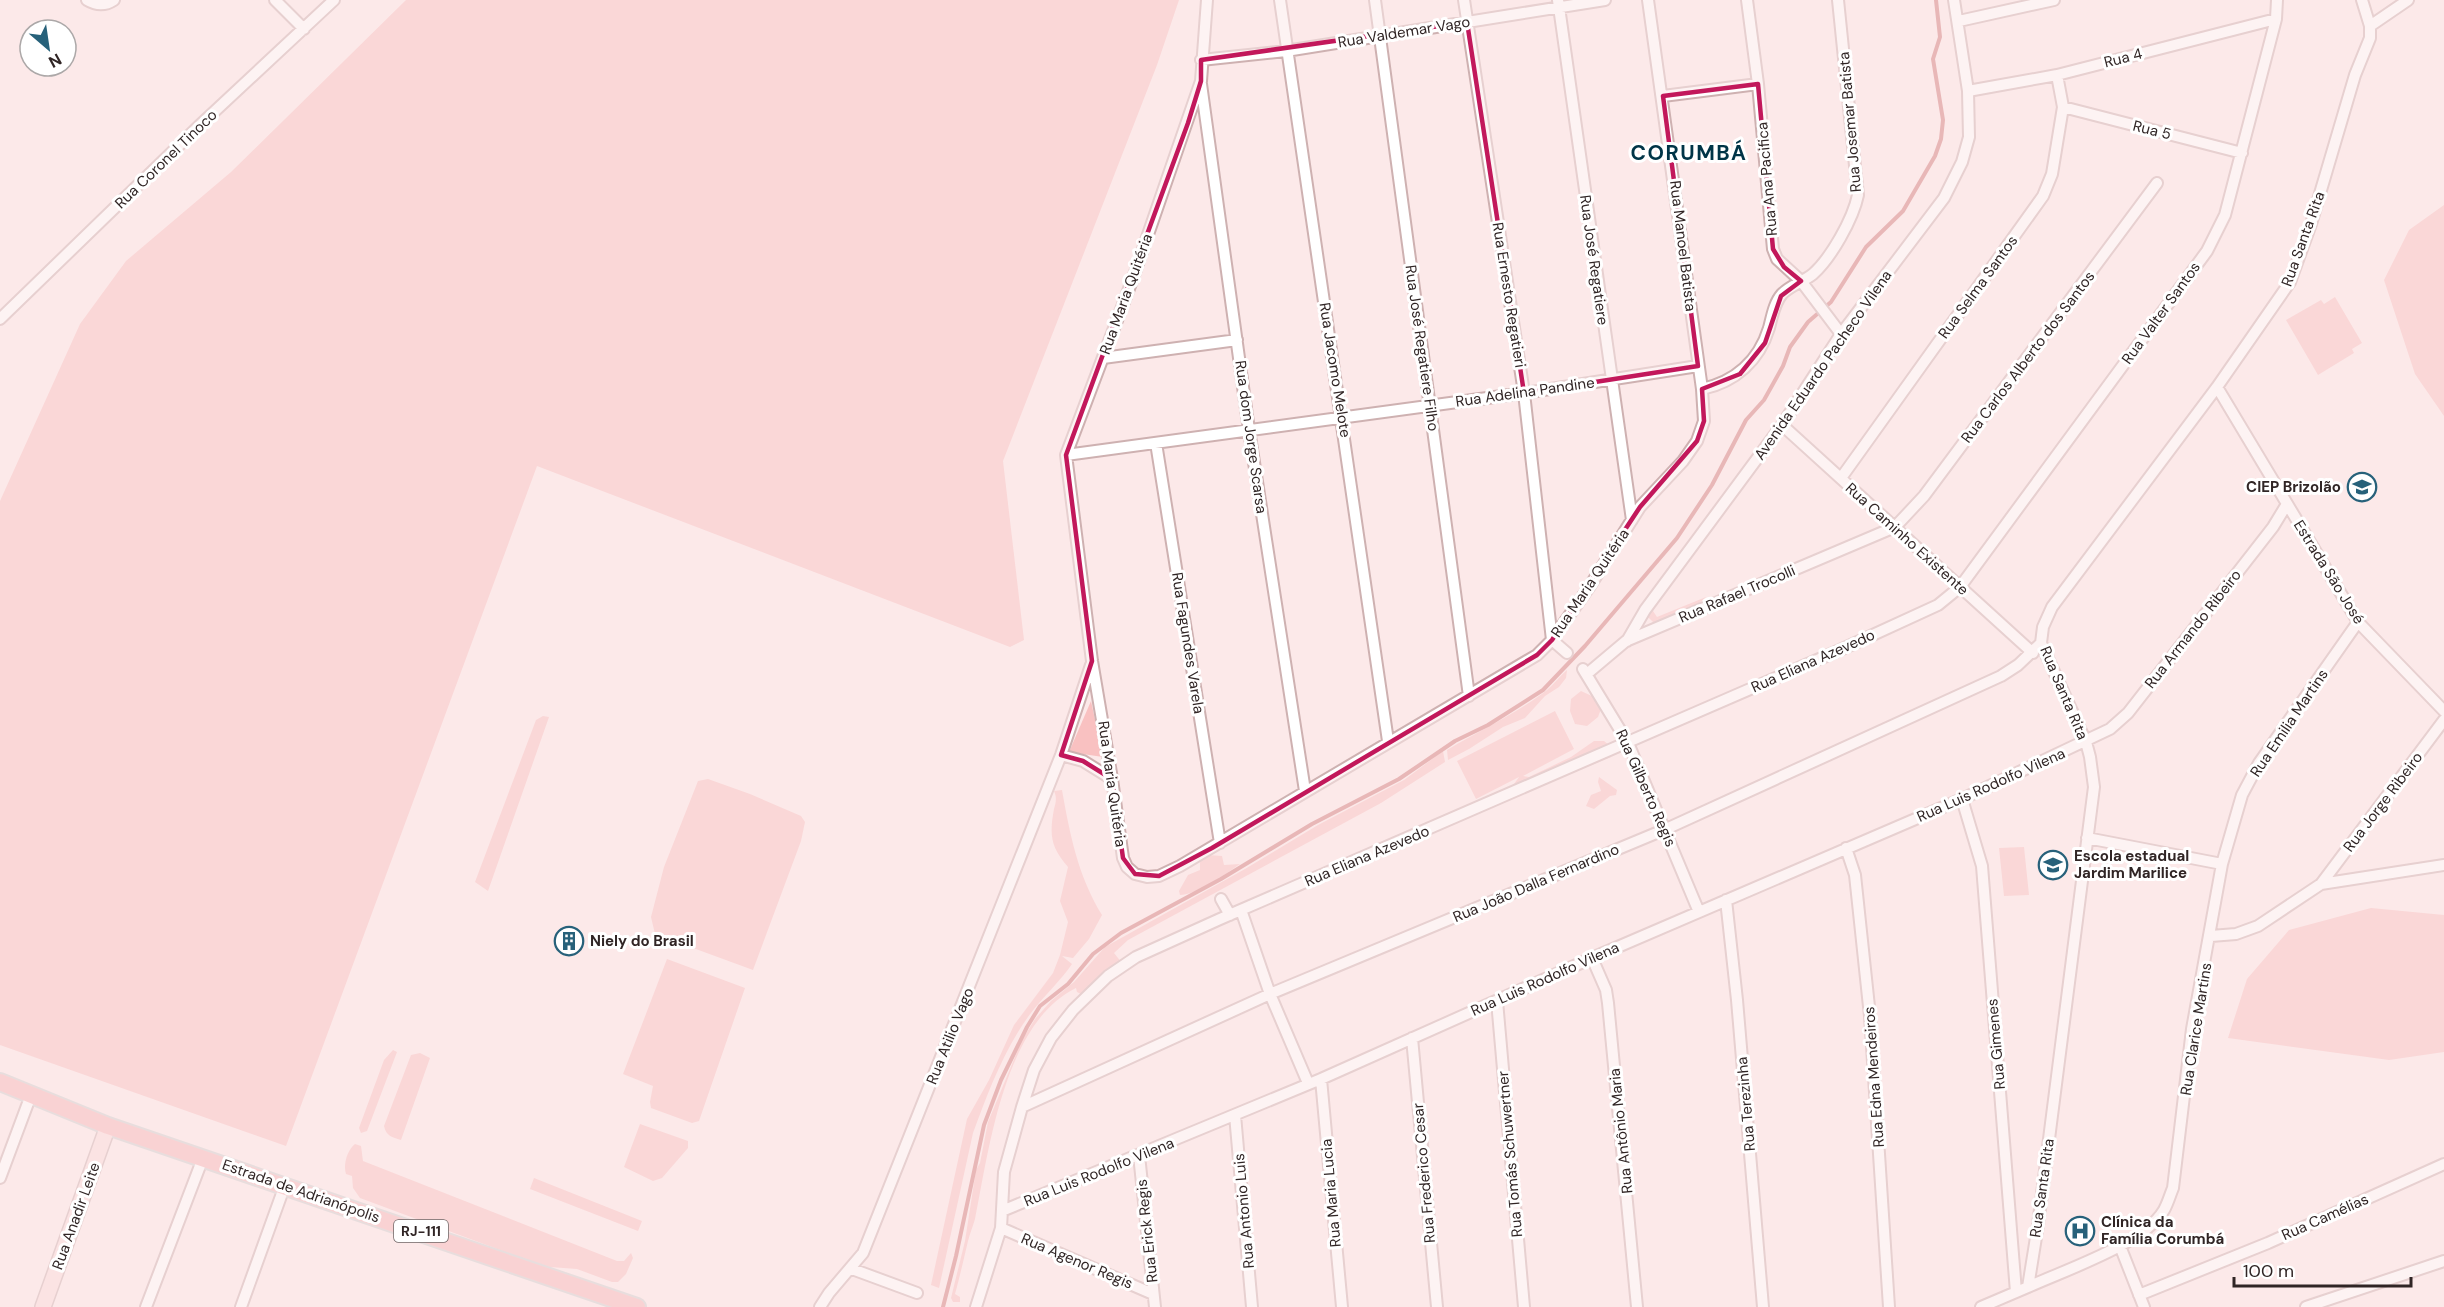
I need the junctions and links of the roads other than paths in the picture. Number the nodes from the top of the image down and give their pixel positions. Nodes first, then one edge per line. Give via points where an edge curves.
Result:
1 (87, 0) edge
2 (114, 0) edge
3 (275, 0) edge
4 (334, 0) edge
5 (1207, 0) edge
6 (1280, 0) edge
7 (1375, 0) edge
8 (1464, 0) edge
9 (1605, 0) edge
10 (1648, 0) edge
11 (1747, 0) edge
12 (1838, 0) edge
13 (1954, 0) edge
14 (2054, 0) edge
15 (2277, 0) edge
16 (2362, 0) edge
17 (2408, 0) edge
18 (1558, 4) edge
19 (2276, 19) junction
20 (1959, 21) junction
21 (1467, 22) junction
22 (2370, 26) junction
23 (304, 29) junction
24 (1380, 36) junction
25 (1286, 51) junction
26 (1202, 60) junction
27 (2057, 75) junction
28 (1201, 81) junction
29 (1758, 84) junction
30 (1968, 91) junction
31 (1663, 96) junction
32 (2062, 107) junction
33 (2242, 153) junction
34 (2157, 183) dead end
35 (1801, 281) junction
36 (0, 319) edge
37 (1841, 334) junction
38 (1237, 340) junction
39 (1103, 358) junction
40 (1698, 366) junction
41 (1611, 379) junction
42 (2217, 387) junction
43 (1702, 388) junction
44 (1524, 393) junction
45 (1430, 405) junction
46 (1342, 417) junction
47 (1704, 421) joint
48 (1782, 425) junction
49 (1249, 430) junction
50 (1156, 442) junction
51 (1066, 455) junction
52 (1840, 478) junction
53 (2287, 504) junction
54 (1632, 520) junction
55 (1894, 527) junction
56 (1960, 587) junction
57 (2358, 622) junction
58 (1552, 640) junction
59 (1626, 641) junction
60 (2042, 643) junction
61 (1567, 653) dead end
62 (2033, 653) junction
63 (1092, 662) junction
64 (1586, 671) joint
65 (1469, 696) junction
66 (2444, 711) edge
67 (2444, 720) edge
68 (1388, 741) junction
69 (2086, 742) junction
70 (1628, 743) junction
71 (1061, 754) junction
72 (1112, 779) junction
73 (1305, 791) junction
74 (1962, 799) junction
75 (1666, 829) junction
76 (2087, 838) junction
77 (1220, 843) junction
78 (1846, 848) junction
79 (2222, 864) junction
80 (2444, 865) edge
81 (2321, 884) junction
82 (1221, 899) dead end
83 (1726, 900) junction
84 (1241, 910) junction
85 (1699, 912) junction
86 (1230, 915) junction
87 (2211, 936) junction
88 (1593, 958) junction
89 (1270, 994) junction
90 (1497, 1001) junction
91 (1412, 1038) junction
92 (1320, 1078) junction
93 (0, 1082) edge
94 (1308, 1083) junction
95 (31, 1095) junction
96 (1022, 1107) junction
97 (1235, 1115) junction
98 (108, 1126) junction
99 (1139, 1155) junction
100 (203, 1158) junction
101 (2444, 1164) edge
102 (0, 1178) edge
103 (285, 1185) junction
104 (1002, 1211) junction
105 (1001, 1228) junction
106 (2120, 1246) junction
107 (2444, 1261) edge
108 (852, 1269) junction
109 (2028, 1287) junction
110 (2016, 1292) junction
111 (917, 1293) dead end
112 (1153, 1294) junction
113 (2139, 1295) junction
114 (1986, 1306) edge
115 (43, 1307) edge
116 (146, 1307) edge
117 (241, 1307) edge
118 (637, 1307) edge
119 (820, 1307) edge
120 (976, 1307) edge
121 (1155, 1307) edge
122 (1252, 1307) edge
123 (1342, 1307) edge
124 (1437, 1307) edge
125 (1524, 1307) edge
126 (1637, 1307) edge
127 (1763, 1307) edge
128 (1889, 1307) edge
129 (2144, 1307) edge
130 (2306, 1307) edge

1 - 2 street via 104,5
3 - 23 street
4 - 23 street, Rua Coronel Tinoco
5 - 26 street, Rua Maria Quitéria
6 - 25 street, Rua Jacomo Melote
7 - 24 street, Rua José Regatiere Filho
8 - 21 street, Rua Ernesto Regatieri
9 - 18 street, Rua Valdemar Vago
10 - 31 street, Rua Manoel Batista
11 - 29 street, Rua Ana Pacifica
12 - 35 street, Rua Josemar Batista via 1858,195 1847,226 1821,264
13 - 20 street, Avenida Eduardo Pacheco Vilena
14 - 20 street
15 - 19 street, Rua Valter Santos
16 - 22 street
17 - 22 street
18 - 21 street, Rua Valdemar Vago
18 - 41 street, Rua José Regatiere
19 - 27 street, Rua 4
19 - 33 street, Rua Valter Santos
20 - 30 street, Avenida Eduardo Pacheco Vilena
21 - 24 street, Rua Valdemar Vago
21 - 44 street, Rua Ernesto Regatieri
22 - 42 street, Rua Santa Rita via 2370,38 2290,282
23 - 36 street, Rua Coronel Tinoco
24 - 25 street, Rua Valdemar Vago
24 - 45 street, Rua José Regatiere Filho
25 - 26 street, Rua Valdemar Vago
25 - 46 street, Rua Jacomo Melote
26 - 28 street, Rua Maria Quitéria
27 - 30 street, Rua 4
27 - 32 street, Rua Selma Santos
28 - 38 street, Rua dom Jorge Scarsa
28 - 39 street, Rua Maria Quitéria
29 - 31 street
29 - 35 street, Rua Ana Pacifica via 1773,249 1777,259
30 - 37 street, Avenida Eduardo Pacheco Vilena via 1969,137 1962,162 1944,198
31 - 40 street, Rua Manoel Batista
32 - 33 street, Rua 5
32 - 52 street, Rua Selma Santos via 2052,174 2043,196
33 - 56 street, Rua Valter Santos via 2225,215 2207,251
34 - 55 street, Rua Carlos Alberto dos Santos via 1924,496
35 - 37 street, Rua Ana Pacifica
35 - 43 street, Rua Josemar Batista via 1777,303 1765,343 1740,374 1719,385
37 - 48 street, Avenida Eduardo Pacheco Vilena
38 - 39 street
38 - 49 street, Rua dom Jorge Scarsa
39 - 51 street, Rua Maria Quitéria
40 - 41 street, Rua Adelina Pandine
40 - 43 street, Rua Manoel Batista
41 - 44 street, Rua Adelina Pandine
41 - 54 street, Rua José Regatiere
42 - 53 street, Estrada São José
42 - 60 street, Rua Santa Rita via 2052,608 2043,627
43 - 47 street, Rua Manoel Batista
44 - 45 street, Rua Adelina Pandine
44 - 58 street, Rua Ernesto Regatieri
45 - 46 street, Rua Adelina Pandine
45 - 65 street, Rua José Regatiere Filho
46 - 49 street, Rua Adelina Pandine
46 - 68 street, Rua Jacomo Melote
47 - 54 street, Rua Maria Quitéria via 1697,441 1683,461
48 - 52 street, Rua Caminho Existente
48 - 59 street, Avenida Eduardo Pacheco Vilena
49 - 50 street, Rua Adelina Pandine
49 - 73 street, Rua dom Jorge Scarsa
50 - 51 street, Rua Adelina Pandine
50 - 77 street, Rua Fagundes Varela
51 - 63 street, Rua Maria Quitéria
52 - 55 street, Rua Caminho Existente
53 - 57 street, Estrada São José
53 - 69 street, Rua Armando Ribeiro via 2128,713
54 - 58 street, Rua Maria Quitéria
55 - 56 street, Rua Caminho Existente
55 - 59 street, Rua Rafael Trocolli
56 - 62 street, Rua Caminho Existente
56 - 70 street, Rua Eliana Azevedo via 1938,605
57 - 66 street, Estrada São José
57 - 79 street, Rua Emilia Martins via 2259,763 2242,795
58 - 61 street
58 - 65 street, Rua Maria Quitéria via 1537,655
59 - 64 street, Rua Rafael Trocolli
60 - 62 street, Rua João Dalla Fernardino
60 - 69 street, Rua Santa Rita
62 - 75 street, Rua João Dalla Fernardino via 2001,676
63 - 71 street, Rua Atilio Vago
63 - 72 street, Rua Maria Quitéria
64 - 70 street, Rua Gilberto Regis
65 - 68 street, Rua Maria Quitéria
67 - 81 street, Rua Jorge Ribeiro
68 - 73 street, Rua Maria Quitéria
69 - 74 street, Rua Luis Rodolfo Vilena
69 - 76 street, Rua Santa Rita via 2094,787
70 - 75 street, Rua Gilberto Regis
70 - 84 street, Rua Eliana Azevedo
71 - 72 street via 1090,764
71 - 108 street, Rua Atilio Vago via 863,1253
72 - 77 street, Rua Maria Quitéria via 1123,858 1135,874 1159,876
73 - 77 street, Rua Maria Quitéria
74 - 78 street, Rua Luis Rodolfo Vilena
74 - 110 street, Rua Gimenes via 1982,866
75 - 85 street, Rua Gilberto Regis
75 - 89 street, Rua João Dalla Fernardino
76 - 79 street
76 - 109 street, Rua Santa Rita
78 - 83 street, Rua Luis Rodolfo Vilena
78 - 128 street, Rua Edna Mendeiros via 1855,874 1870,1016
79 - 87 street, Rua Emilia Martins
80 - 81 street
81 - 87 street via 2258,926 2236,934
82 - 86 street
83 - 85 street, Rua Luis Rodolfo Vilena
83 - 127 street, Rua Terezinha
84 - 86 street, Rua Eliana Azevedo
84 - 89 street
85 - 88 street, Rua Luis Rodolfo Vilena
86 - 96 street, Rua Eliana Azevedo via 1136,957 1108,976 1051,1038 1034,1070
87 - 106 street, Rua Clarice Martins via 2192,1029 2173,1188 2164,1210 2148,1229
88 - 90 street, Rua Luis Rodolfo Vilena
88 - 126 street, Rua Antônio Maria via 1608,1003
89 - 94 street
89 - 96 street, Rua João Dalla Fernardino
90 - 91 street, Rua Luis Rodolfo Vilena
90 - 125 street, Rua Tomás Schuwertner
91 - 92 street, Rua Luis Rodolfo Vilena
91 - 124 street, Rua Frederico Cesar
92 - 94 street, Rua Luis Rodolfo Vilena
92 - 123 street, Rua Maria Lucia
93 - 95 main road, Estrada de Adrianópolis / RJ-111
94 - 97 street, Rua Luis Rodolfo Vilena
95 - 98 main road, Estrada de Adrianópolis / RJ-111
95 - 102 street
96 - 104 street, Rua Eliana Azevedo via 1004,1172
97 - 99 street, Rua Luis Rodolfo Vilena
97 - 122 street, Rua Antonio Luis
98 - 100 main road, Estrada de Adrianópolis / RJ-111
98 - 115 main road, Rua Anadir Leite
99 - 104 street, Rua Luis Rodolfo Vilena
99 - 112 street, Rua Erick Regis
100 - 103 main road, Estrada de Adrianópolis / RJ-111
100 - 116 street
101 - 113 street, Rua Camélias via 2268,1243
103 - 117 street
103 - 118 main road, Estrada de Adrianópolis / RJ-111
104 - 105 street, Rua Eliana Azevedo
105 - 112 street, Rua Agenor Regis
105 - 120 street, Rua Eliana Azevedo
106 - 109 street, Rua Clarice Martins
106 - 113 street
107 - 130 street
108 - 111 street
108 - 119 street, Rua Atilio Vago
109 - 110 street
110 - 114 street
112 - 121 street, Rua Erick Regis
113 - 129 street

